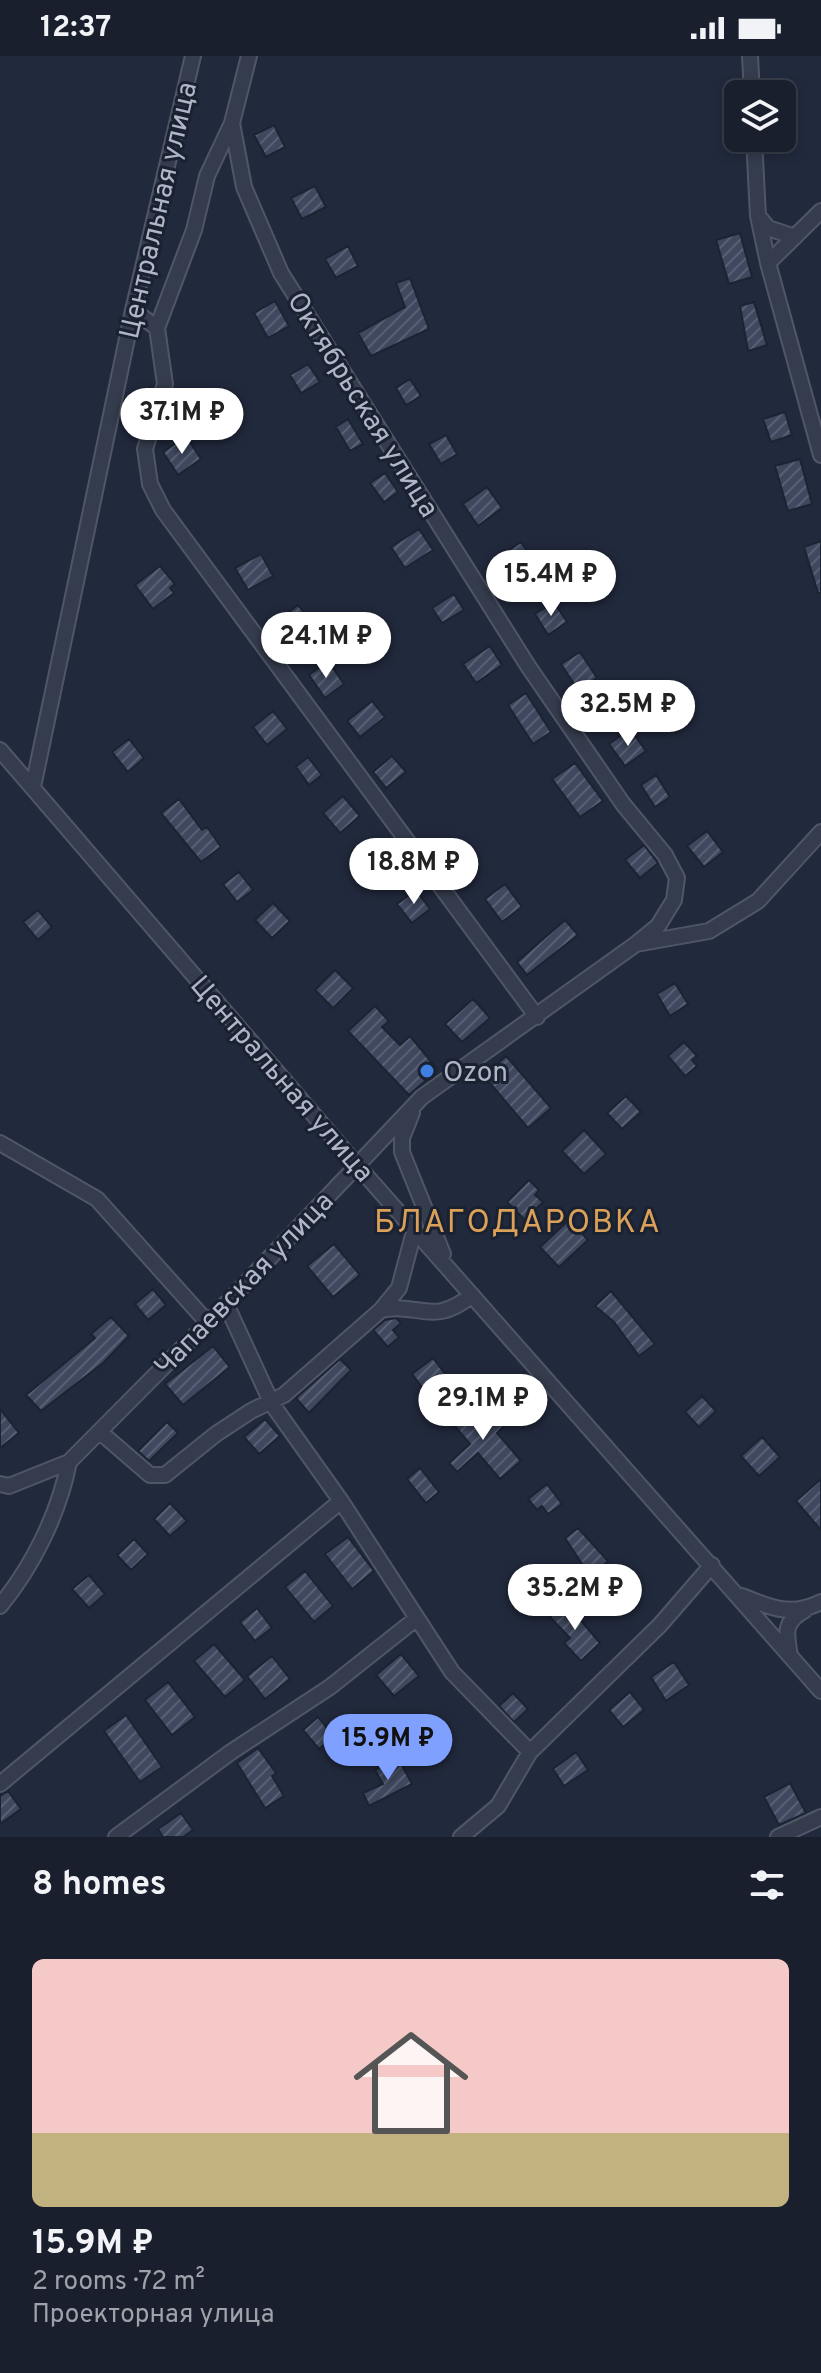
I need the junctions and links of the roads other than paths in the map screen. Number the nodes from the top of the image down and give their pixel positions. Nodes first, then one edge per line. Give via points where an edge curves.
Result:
1 (193, 56) edge
2 (249, 56) edge
3 (750, 56) edge
4 (751, 80) edge
5 (232, 123) junction
6 (755, 152) edge
7 (821, 211) edge
8 (758, 216) junction
9 (795, 237) junction
10 (768, 263) junction
11 (133, 310) junction
12 (157, 328) junction
13 (821, 455) edge
14 (0, 750) edge
15 (33, 787) junction
16 (821, 832) edge
17 (636, 944) junction
18 (537, 1017) junction
19 (422, 1097) junction
20 (0, 1143) edge
21 (356, 1164) junction
22 (415, 1228) junction
23 (446, 1262) junction
24 (472, 1295) junction
25 (226, 1304) junction
26 (381, 1310) junction
27 (207, 1322) junction
28 (272, 1404) junction
29 (100, 1432) junction
30 (69, 1462) junction
31 (0, 1484) edge
32 (341, 1501) junction
33 (712, 1565) junction
34 (737, 1593) junction
35 (821, 1602) edge
36 (0, 1606) edge
37 (805, 1610) junction
38 (417, 1618) junction
39 (791, 1656) junction
40 (821, 1691) edge
41 (530, 1752) junction
42 (0, 1784) edge
43 (821, 1817) edge
44 (116, 1837) edge
45 (461, 1837) edge
46 (778, 1837) edge

1 - 11 street, Центральная улица
2 - 5 street
3 - 4 street
5 - 12 street via 207,176 194,230
5 - 17 street, Октябрьская улица via 244,187 281,273 528,666 677,878 674,900 658,926
6 - 8 street
7 - 9 street
8 - 9 street via 768,228
8 - 10 street
9 - 10 street
10 - 13 street
11 - 12 street
11 - 15 street, Центральная улица
12 - 18 street via 165,384 145,449 150,484 179,532
14 - 15 street, Центральная улица
15 - 21 street, Центральная улица
16 - 17 street, Чапаевская улица via 758,901 709,931
17 - 18 street, Чапаевская улица
18 - 19 street, Чапаевская улица
19 - 21 street, Чапаевская улица
19 - 23 street via 408,1120 402,1152
20 - 27 street via 97,1199
21 - 22 street, Центральная улица
21 - 25 street, Чапаевская улица
22 - 23 street, Центральная улица
22 - 26 street via 399,1288
23 - 24 street, Центральная улица
24 - 26 street via 455,1309 441,1312
24 - 33 street, Центральная улица
25 - 27 street, Чапаевская улица
25 - 28 street
26 - 28 street
27 - 29 street, Чапаевская улица
28 - 29 street via 216,1434 165,1475 150,1475
28 - 32 street
29 - 30 street, Чапаевская улица
30 - 31 street via 9,1486
30 - 36 street via 47,1529
32 - 38 street
32 - 42 street
33 - 34 street, Центральная улица
33 - 41 street via 660,1625
34 - 37 street via 778,1611
34 - 39 street, Центральная улица
35 - 37 street
37 - 39 street via 791,1618 786,1629
38 - 41 street via 452,1672
38 - 44 street via 330,1687
39 - 40 street, Центральная улица
41 - 45 street via 498,1806
43 - 46 street

